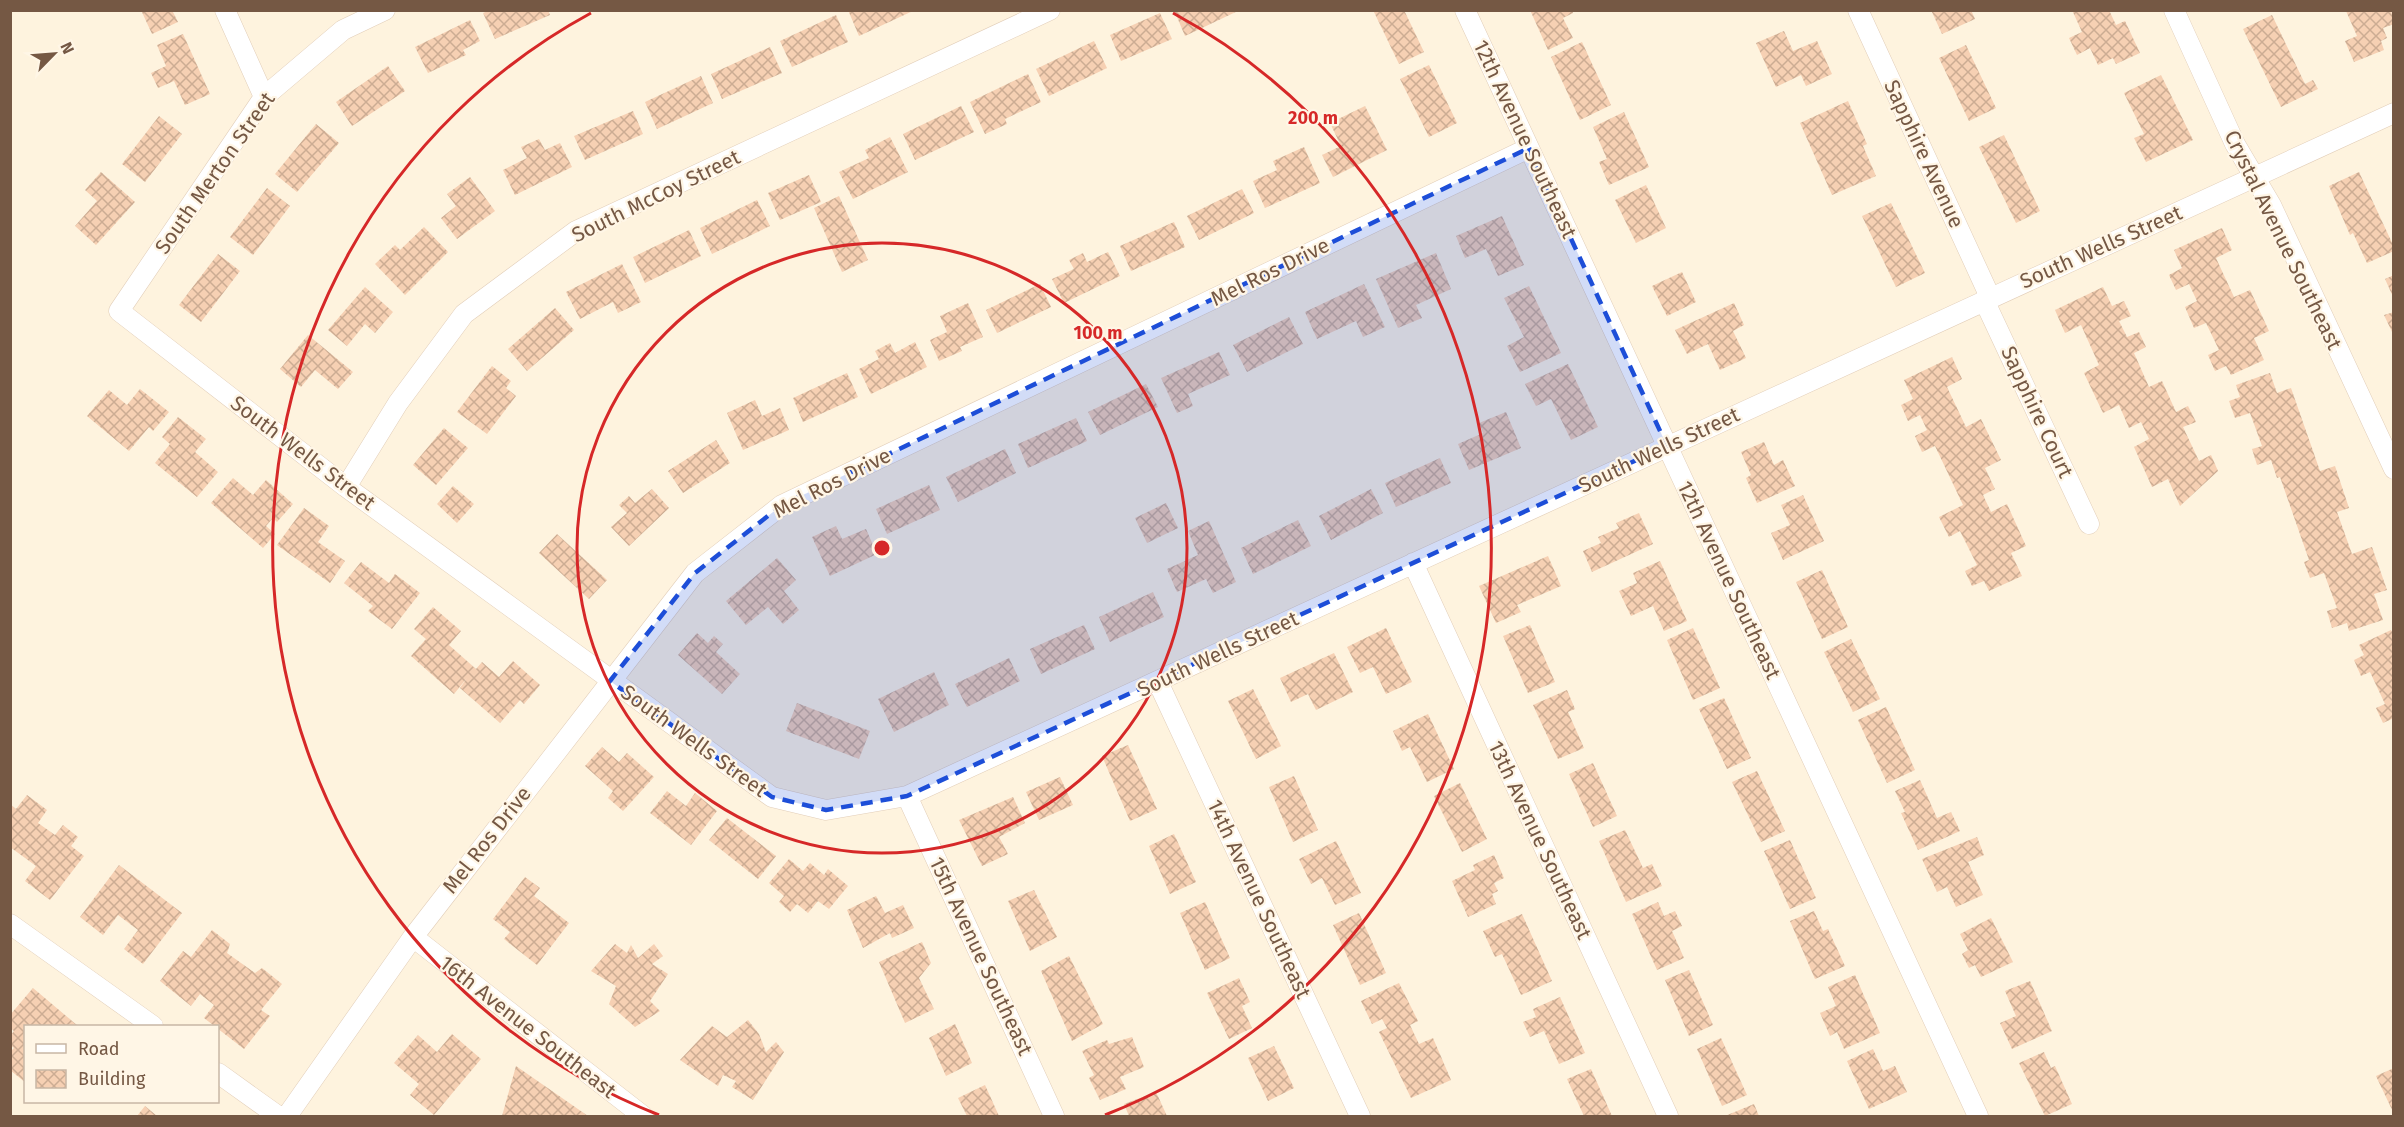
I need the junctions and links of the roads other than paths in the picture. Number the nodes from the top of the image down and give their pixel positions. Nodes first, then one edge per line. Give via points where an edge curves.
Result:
1 (225, 10) edge
2 (386, 10) edge
3 (1050, 10) edge
4 (1465, 10) edge
5 (1858, 10) edge
6 (2174, 10) edge
7 (264, 97) junction
8 (2394, 113) edge
9 (1529, 148) junction
10 (2255, 177) junction
11 (1987, 298) junction
12 (119, 311) joint
13 (1667, 446) junction
14 (2394, 469) edge
15 (346, 487) junction
16 (2089, 524) dead end
17 (1413, 563) junction
18 (610, 681) junction
19 (1158, 682) junction
20 (907, 796) junction
21 (10, 924) edge
22 (413, 938) junction
23 (152, 1025) edge
24 (219, 1074) edge
25 (278, 1116) edge
26 (287, 1116) edge
27 (643, 1116) edge
28 (1054, 1116) edge
29 (1360, 1116) edge
30 (1668, 1116) edge
31 (1978, 1116) edge

1 - 7 street
2 - 7 street, South Merton Street via 343,30
3 - 15 street, South McCoy Street via 576,231 464,314 398,403
4 - 9 street, 12th Avenue Southeast
5 - 11 street, Sapphire Avenue
6 - 10 street, Crystal Avenue Southeast via 2235,144
7 - 12 street, South Merton Street
8 - 10 street, South Wells Street
9 - 13 street, 12th Avenue Southeast
9 - 18 street, Mel Ros Drive via 782,505 694,573
10 - 11 street, South Wells Street
10 - 14 street, Crystal Avenue Southeast
11 - 13 street, South Wells Street
11 - 16 street, Sapphire Court
12 - 15 street, South Wells Street
13 - 17 street, South Wells Street
13 - 31 street, 12th Avenue Southeast
15 - 18 street, South Wells Street
17 - 19 street, South Wells Street
17 - 30 street, 13th Avenue Southeast
18 - 20 street, South Wells Street via 772,798 826,810
18 - 22 street, Mel Ros Drive
19 - 20 street, South Wells Street
19 - 29 street, 14th Avenue Southeast
20 - 28 street, 15th Avenue Southeast
21 - 23 street
22 - 26 street, Mel Ros Drive
22 - 27 street, 16th Avenue Southeast
24 - 25 street

